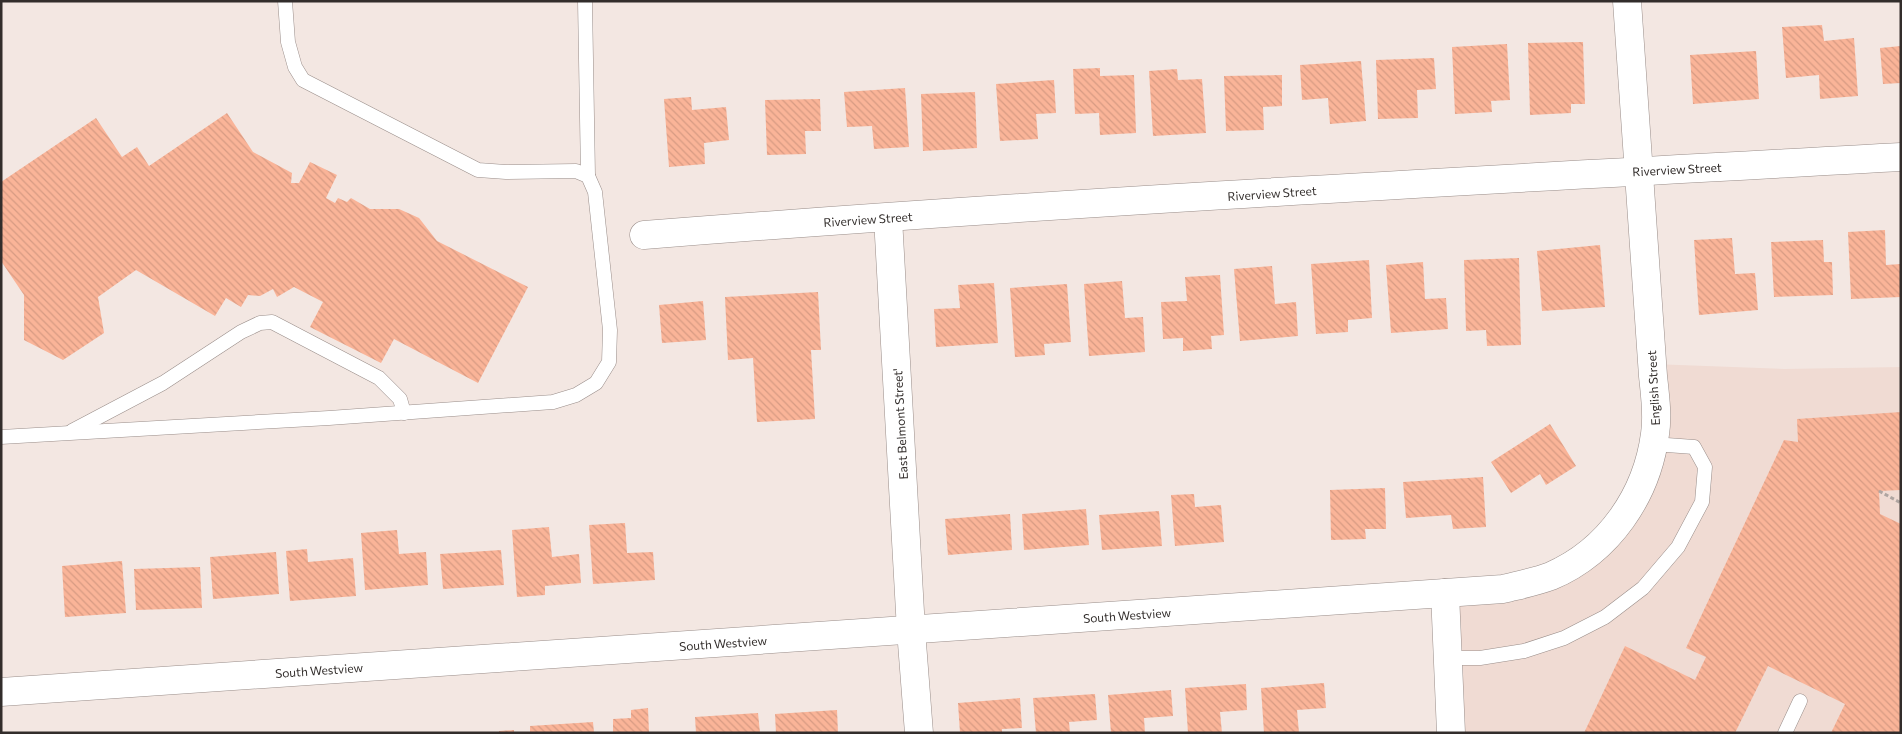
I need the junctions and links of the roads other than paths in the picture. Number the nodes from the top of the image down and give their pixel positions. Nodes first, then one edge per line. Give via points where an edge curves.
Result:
1 (286, 1) edge
2 (585, 1) edge
3 (1627, 1) edge
4 (1901, 157) edge
5 (1639, 172) junction
6 (588, 176) junction
7 (888, 218) junction
8 (644, 236) dead end
9 (404, 413) junction
10 (67, 434) junction
11 (1, 437) edge
12 (1653, 444) junction
13 (1445, 593) junction
14 (911, 630) junction
15 (1448, 658) junction
16 (1, 692) edge
17 (1800, 702) dead end
18 (919, 733) edge
19 (1451, 733) edge
20 (1785, 733) edge

1 - 6 lane via 288,42 294,68 304,80 478,170 576,170
2 - 6 lane
3 - 5 street, English Street
4 - 5 street, Riverview Street
5 - 7 street, Riverview Street via 1347,187
5 - 12 street, English Street via 1656,406
6 - 9 lane via 595,192 610,330 609,362 596,383 576,395 552,402
7 - 8 street, Riverview Street
7 - 14 street, East Belmont Street'
9 - 10 lane
9 - 10 lane via 400,399 379,378 272,322 260,323 241,332 163,383
10 - 11 lane
12 - 13 street, English Street via 1647,471 1634,501 1621,520 1590,552 1552,575 1531,583 1503,589
12 - 15 lane via 1694,447 1704,468 1702,502 1678,547 1643,588 1605,617 1564,638 1524,651 1480,658
13 - 14 street, South Westview
13 - 15 street
14 - 16 street, South Westview
14 - 18 street, East Belmont Street'
15 - 19 street
17 - 20 lane

